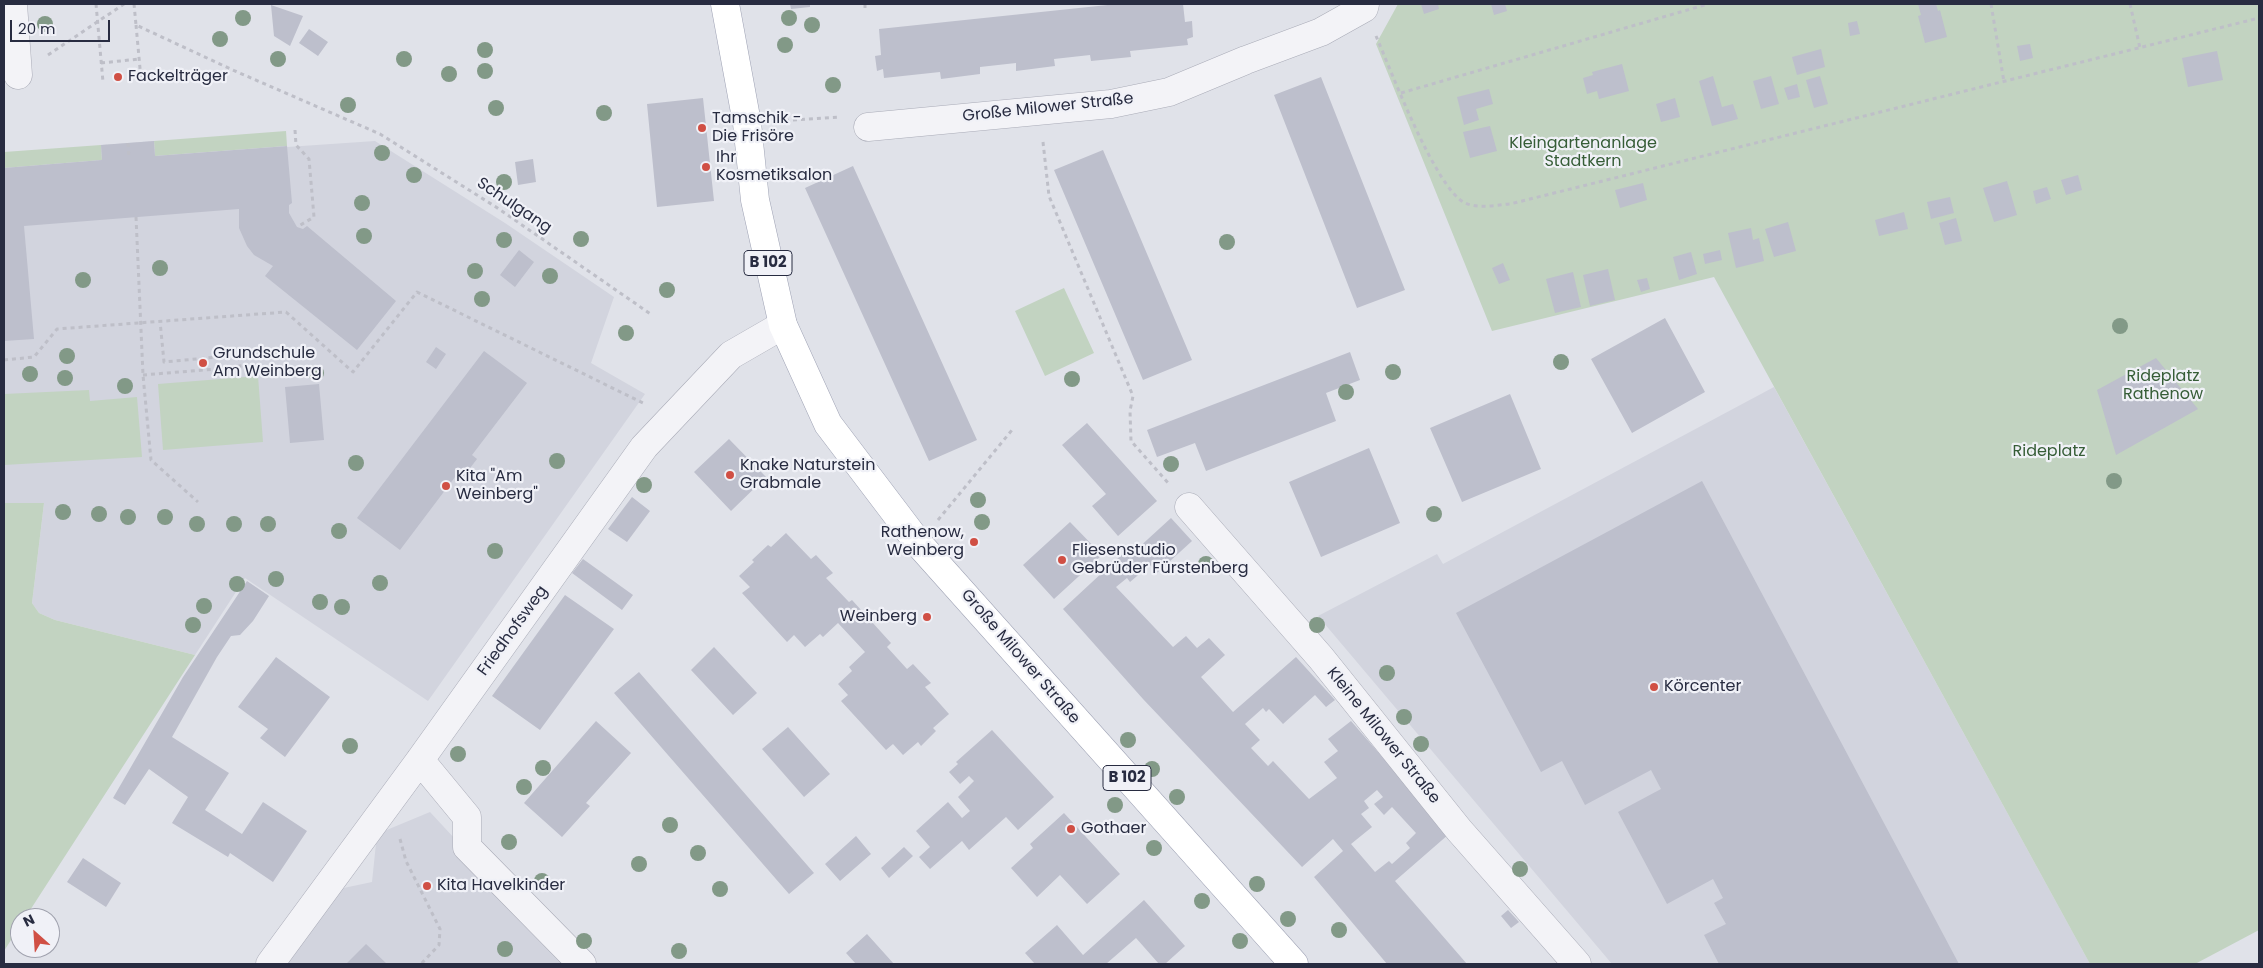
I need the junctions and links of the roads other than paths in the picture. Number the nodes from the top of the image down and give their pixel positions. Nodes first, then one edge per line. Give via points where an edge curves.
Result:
1 (13, 4) edge
2 (725, 4) edge
3 (1364, 6) edge
4 (18, 76) road end
5 (868, 127) road end
6 (783, 325) junction
7 (1189, 508) road end
8 (420, 760) junction
9 (270, 964) edge
10 (582, 964) edge
11 (1294, 964) edge
12 (1577, 964) edge

1 - 4 street
2 - 6 main road, B 102 via 747,123 755,200
3 - 5 street, Große Milower Straße via 1321,32 1169,92 1111,104
6 - 8 street, Friedhofsweg via 731,355 644,447
6 - 11 main road, Große Milower Straße / B 102 via 828,424 919,544
7 - 12 street, Kleine Milower Straße via 1321,658 1459,830
8 - 9 street, Friedhofsweg
8 - 10 street via 467,816 467,847

